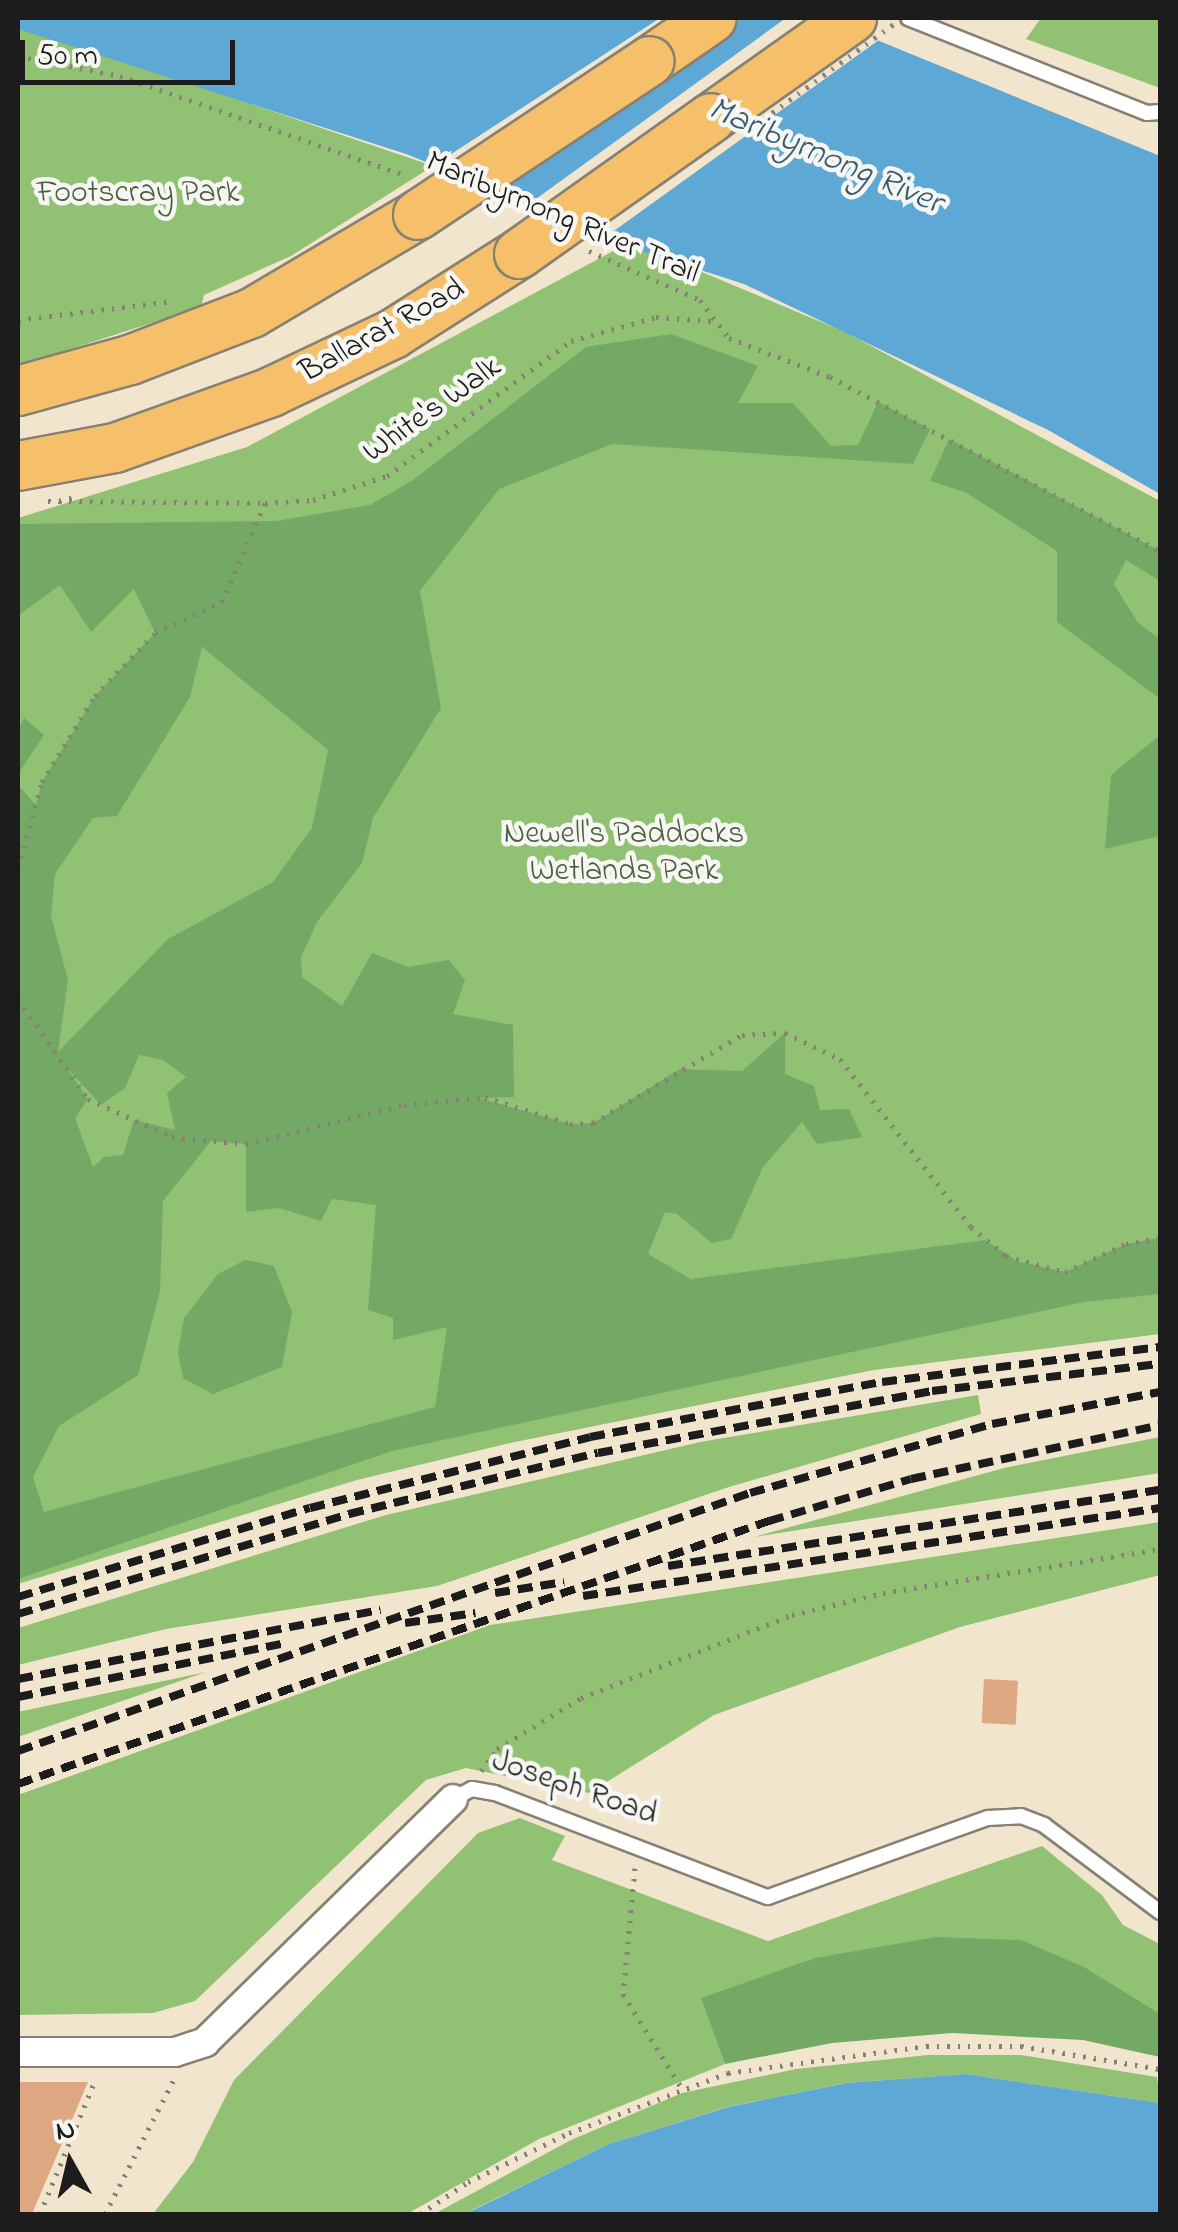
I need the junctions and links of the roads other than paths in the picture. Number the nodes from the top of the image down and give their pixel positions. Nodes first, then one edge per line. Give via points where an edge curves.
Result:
1 (712, 18) edge
2 (852, 18) edge
3 (908, 18) edge
4 (1160, 112) edge
5 (18, 391) edge
6 (26, 483) edge
7 (453, 1798) joint
8 (1160, 1912) edge
9 (18, 2052) edge

1 - 5 highway, bridge via 419,198 252,313 130,360
2 - 6 highway, Ballarat Road, bridge via 519,254 393,334 271,392
3 - 4 lane via 1147,113
7 - 8 lane, Joseph Road via 480,1789 768,1897 988,1818 1022,1816 1044,1825
7 - 9 street, Joseph Road via 211,2039 184,2051

